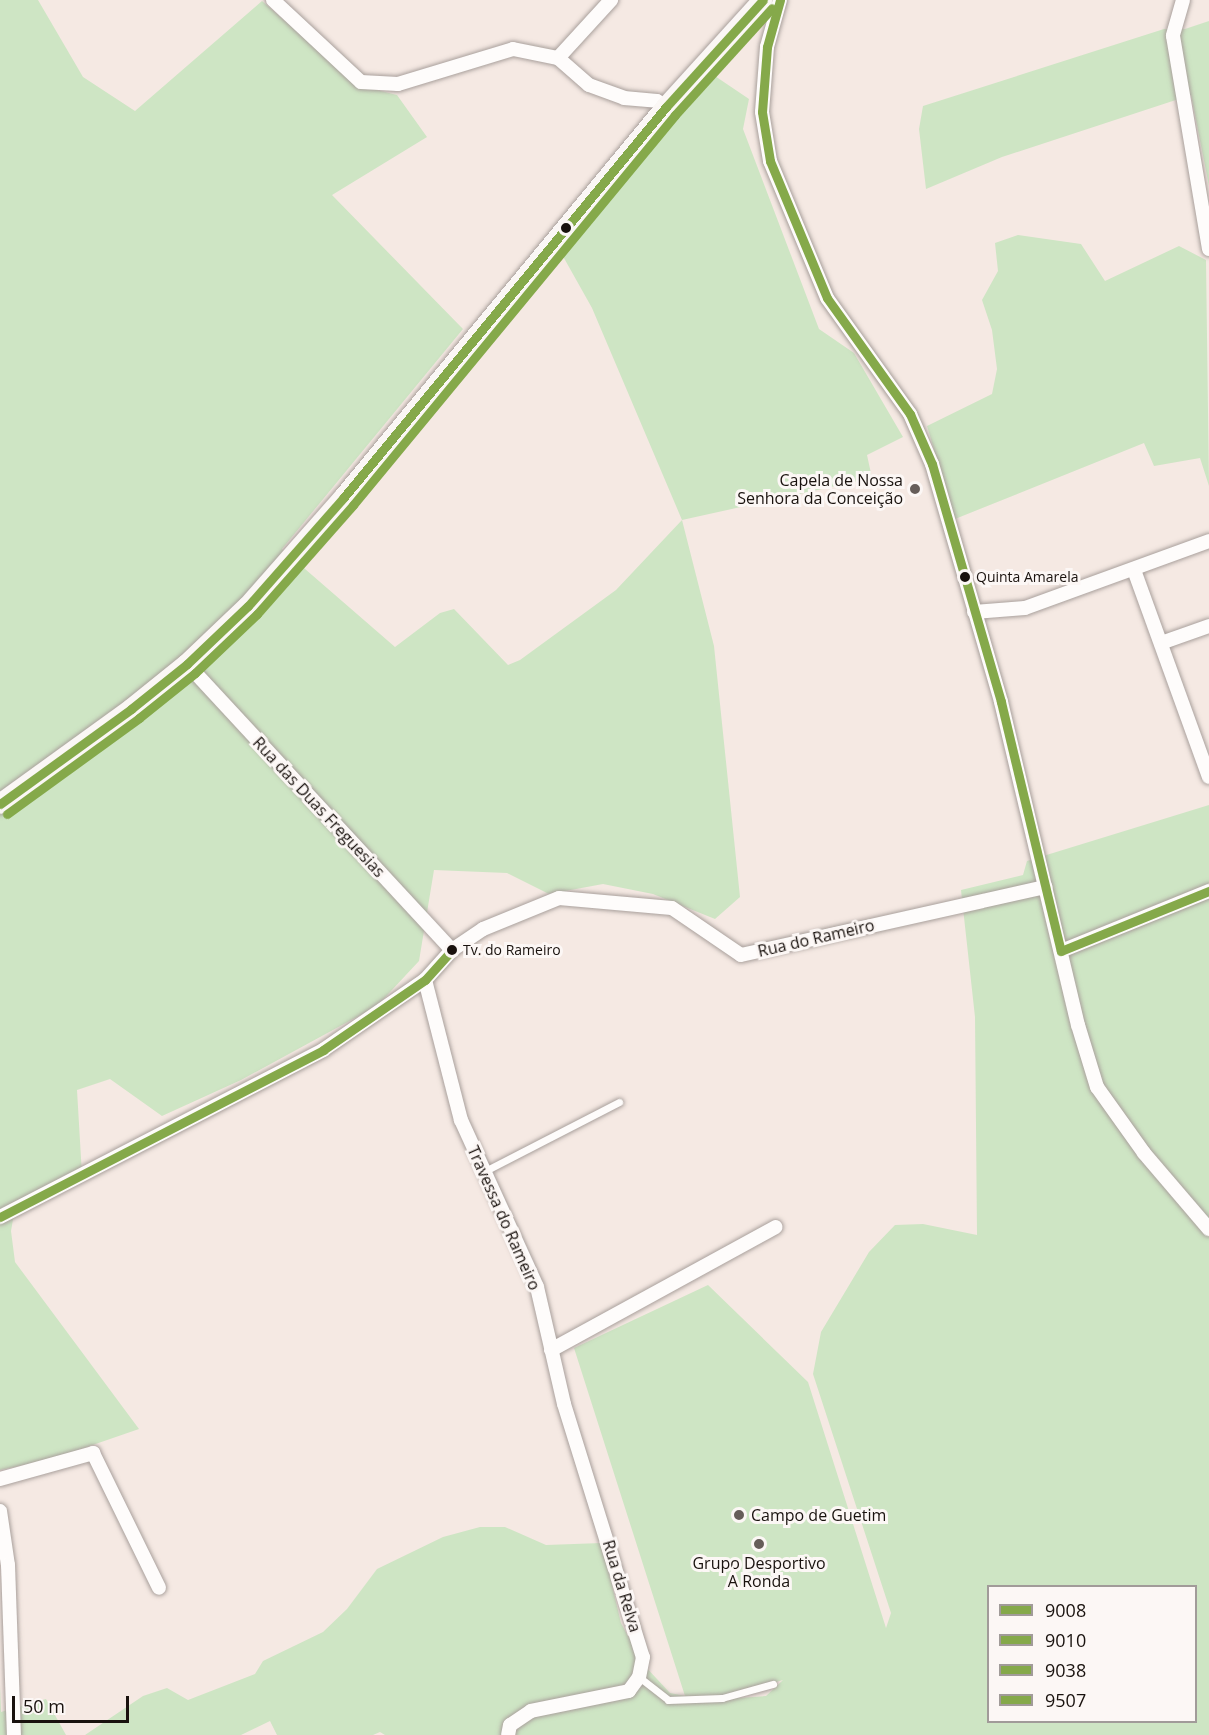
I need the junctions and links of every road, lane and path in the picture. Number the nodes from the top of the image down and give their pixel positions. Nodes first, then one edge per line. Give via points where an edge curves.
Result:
1 (273, 0) edge
2 (611, 0) edge
3 (763, 0) edge
4 (780, 0) edge
5 (1183, 0) edge
6 (558, 58) junction
7 (666, 107) junction
8 (1209, 249) edge
9 (1209, 541) edge
10 (1134, 570) junction
11 (974, 612) junction
12 (1209, 626) edge
13 (1161, 643) junction
14 (187, 664) junction
15 (1209, 777) edge
16 (0, 804) edge
17 (1046, 886) junction
18 (1209, 891) edge
19 (452, 950) junction
20 (1061, 951) junction
21 (425, 980) junction
22 (619, 1102) dead end
23 (483, 1172) junction
24 (0, 1217) edge
25 (776, 1227) dead end
26 (1209, 1229) edge
27 (551, 1350) junction
28 (0, 1479) edge
29 (1, 1520) edge
30 (159, 1588) dead end
31 (639, 1677) junction
32 (773, 1684) dead end
33 (14, 1735) edge
34 (508, 1735) edge

1 - 6 street via 362,82 398,84 513,49
2 - 6 street
3 - 7 main road
4 - 11 street via 767,47 762,112 770,161 827,298 910,414 932,464
5 - 8 street via 1173,36
6 - 7 street via 589,84 624,98 657,101
7 - 14 main road via 344,497 248,606
9 - 10 street
10 - 11 street via 1025,608
10 - 13 street
11 - 17 street
12 - 13 street
13 - 15 street
14 - 16 main road
14 - 19 street, Rua das Duas Freguesias
17 - 19 street, Rua do Rameiro via 741,954 672,908 559,898 483,929
17 - 20 street
18 - 20 street
19 - 21 street, Rua do Rameiro
20 - 26 street via 1097,1087 1144,1153
21 - 23 street, Travessa do Rameiro via 461,1120
21 - 24 street, Rua do Rameiro via 323,1050
22 - 23 lane
23 - 27 street, Travessa do Rameiro via 537,1287
25 - 27 street
27 - 31 street, Rua da Relva via 564,1404 634,1620 643,1657
28 - 30 street via 93,1453
29 - 33 street via 8,1565
31 - 32 lane via 669,1700 722,1698
31 - 34 street via 629,1691 531,1711 510,1725

